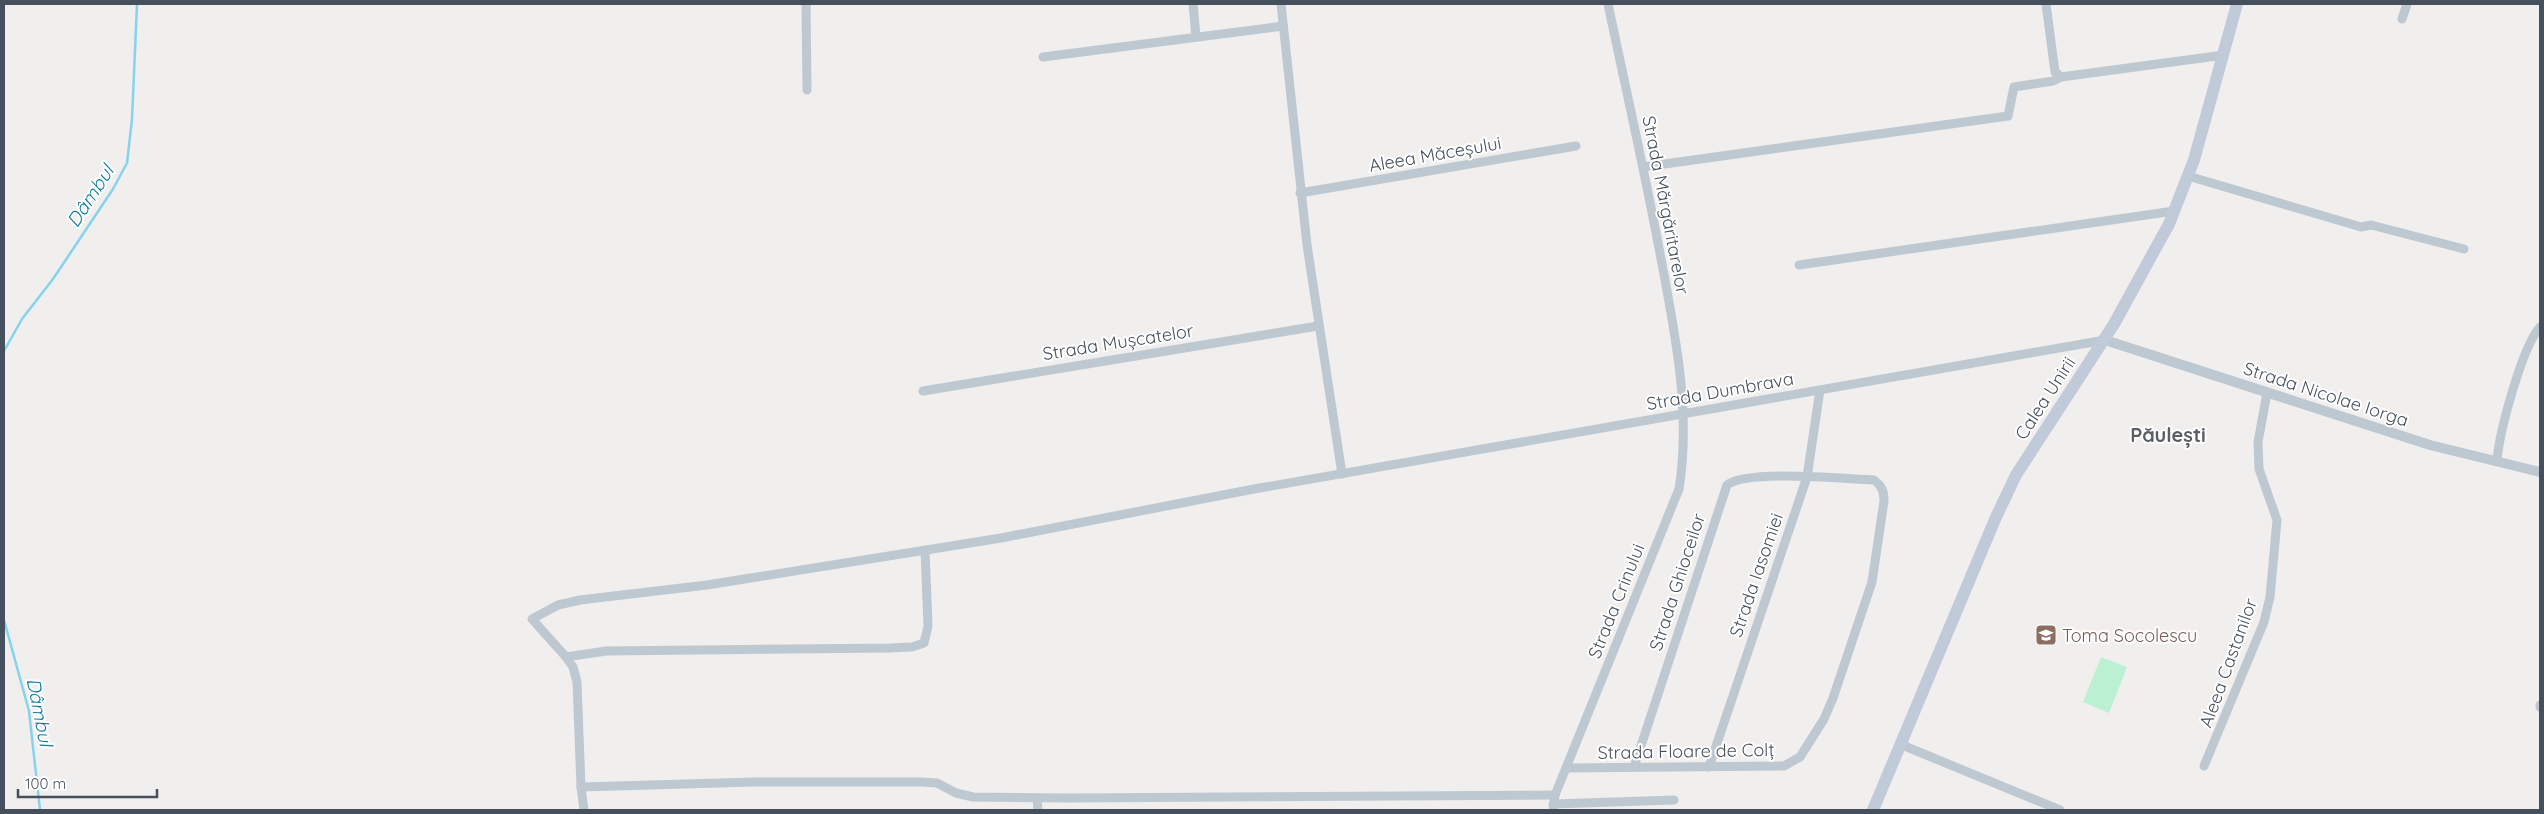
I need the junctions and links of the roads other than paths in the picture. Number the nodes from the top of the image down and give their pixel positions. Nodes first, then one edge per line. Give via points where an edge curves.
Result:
1 (806, 4) edge
2 (1193, 4) edge
3 (1281, 4) edge
4 (1608, 4) edge
5 (2046, 4) edge
6 (2237, 4) edge
7 (2407, 4) edge
8 (2402, 19) dead end
9 (1283, 26) junction
10 (1196, 36) junction
11 (2224, 54) junction
12 (1043, 57) dead end
13 (2061, 77) junction
14 (808, 90) dead end
15 (1576, 146) dead end
16 (1643, 167) junction
17 (2188, 176) junction
18 (1300, 193) junction
19 (2174, 212) junction
20 (2464, 249) dead end
21 (1799, 265) dead end
22 (1318, 326) junction
23 (2540, 327) edge
24 (2105, 340) junction
25 (1820, 390) junction
26 (923, 391) dead end
27 (2267, 393) junction
28 (1683, 414) junction
29 (2497, 461) junction
30 (2540, 472) edge
31 (1342, 474) junction
32 (1807, 477) junction
33 (925, 550) junction
34 (566, 657) junction
35 (1902, 745) junction
36 (2204, 766) dead end
37 (1634, 767) junction
38 (1709, 767) junction
39 (1566, 768) junction
40 (581, 787) junction
41 (1037, 798) junction
42 (1674, 800) dead end
43 (1554, 803) edge
44 (584, 810) edge
45 (1038, 810) edge
46 (1873, 810) edge
47 (2060, 810) edge

1 - 14 street
2 - 10 street
3 - 9 street
4 - 16 street, Strada Mărgăritarelor
5 - 13 street via 2055,72
6 - 11 main road, Calea Unirii
7 - 8 street
9 - 10 street
9 - 18 street
10 - 12 street
11 - 13 street
11 - 17 main road, Calea Unirii
13 - 16 street via 2014,87 2008,116
15 - 18 street, Aleea Măceșului
16 - 28 street, Strada Mărgăritarelor via 1670,306
17 - 19 main road, Calea Unirii
17 - 20 street via 2361,226 2371,224
18 - 22 street
19 - 21 street
19 - 24 main road, Calea Unirii
22 - 26 street, Strada Mușcatelor
22 - 31 street
23 - 29 street via 2530,343 2502,426
24 - 25 street, Strada Dumbrava
24 - 27 street, Strada Nicolae Iorga
24 - 35 main road, Calea Unirii via 2016,476 1992,526
25 - 28 street, Strada Dumbrava
25 - 32 street, Strada Iasomiei
27 - 29 street, Strada Nicolae Iorga via 2430,445
27 - 36 street, Aleea Castanilor via 2258,442 2259,469 2277,520 2270,597 2264,622
28 - 31 street, Strada Dumbrava
28 - 39 street, Strada Crinului via 1683,461 1679,489
29 - 30 street, Strada Nicolae Iorga
31 - 33 street, Strada Dumbrava
32 - 37 street, Strada Ghioceilor via 1738,478 1727,485
32 - 38 street, Strada Iasomiei
32 - 38 street, Strada Floare de Colț via 1874,480 1884,492 1872,582 1833,698 1805,750 1793,762 1784,766
33 - 34 street, Strada Dumbrava via 558,605 532,619
33 - 34 street via 928,626 924,643 918,646 606,651
34 - 40 street via 577,682
35 - 46 main road, Calea Unirii
35 - 47 street
37 - 38 street, Strada Floare de Colț
37 - 39 street, Strada Floare de Colț
39 - 43 street, Strada Crinului
40 - 41 street via 923,782 937,783 973,797
40 - 44 street
41 - 43 street
41 - 45 street
42 - 43 street

